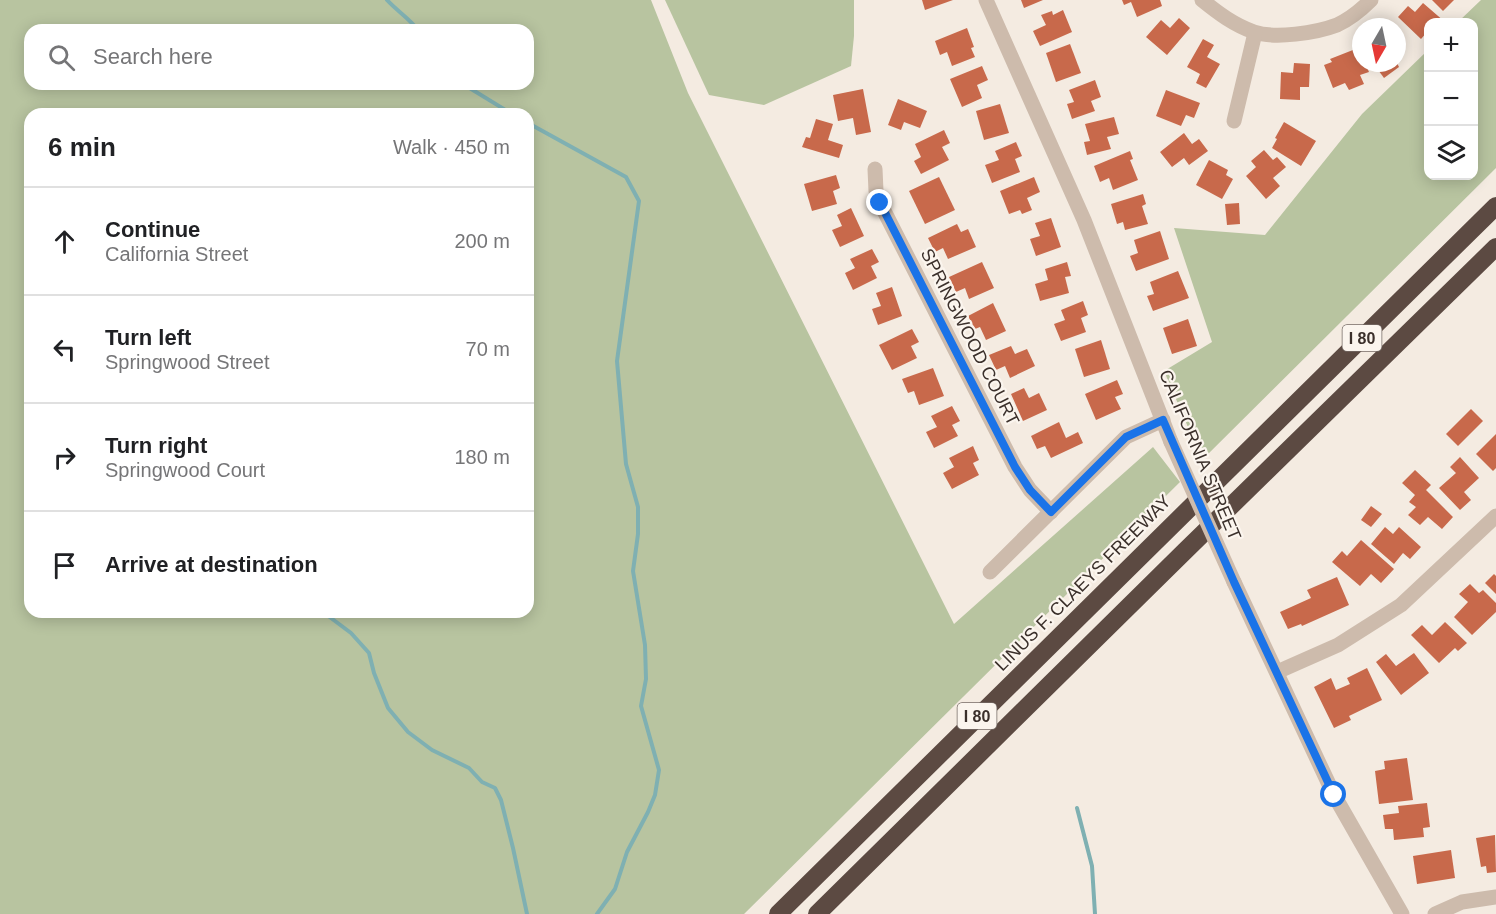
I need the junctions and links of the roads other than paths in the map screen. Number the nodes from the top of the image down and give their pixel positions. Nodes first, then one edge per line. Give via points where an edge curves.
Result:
1 (986, 0) edge
2 (1202, 0) edge
3 (1371, 0) edge
4 (1255, 33) junction
5 (1234, 121) dead end
6 (875, 169) dead end
7 (1496, 206) edge
8 (1496, 248) edge
9 (1163, 420) junction
10 (1051, 512) junction
11 (1496, 516) edge
12 (990, 572) dead end
13 (1277, 672) junction
14 (1496, 897) edge
15 (778, 914) edge
16 (818, 914) edge
17 (1402, 914) edge
18 (1434, 914) edge

1 - 9 street, CALIFORNIA STREET via 1084,220
2 - 4 street via 1223,17
3 - 4 street via 1338,24 1315,31
4 - 5 street
6 - 10 street, SPRINGWOOD COURT via 880,203 1010,457 1030,490
7 - 15 highway, LINUS F. CLAEYS FREEWAY / I 80
8 - 16 highway, I 80
9 - 10 street via 1126,437
9 - 13 street, CALIFORNIA STREET, bridge
10 - 12 street
11 - 13 street via 1401,605 1338,645
13 - 17 street, CALIFORNIA STREET via 1334,795
14 - 18 street via 1462,902

